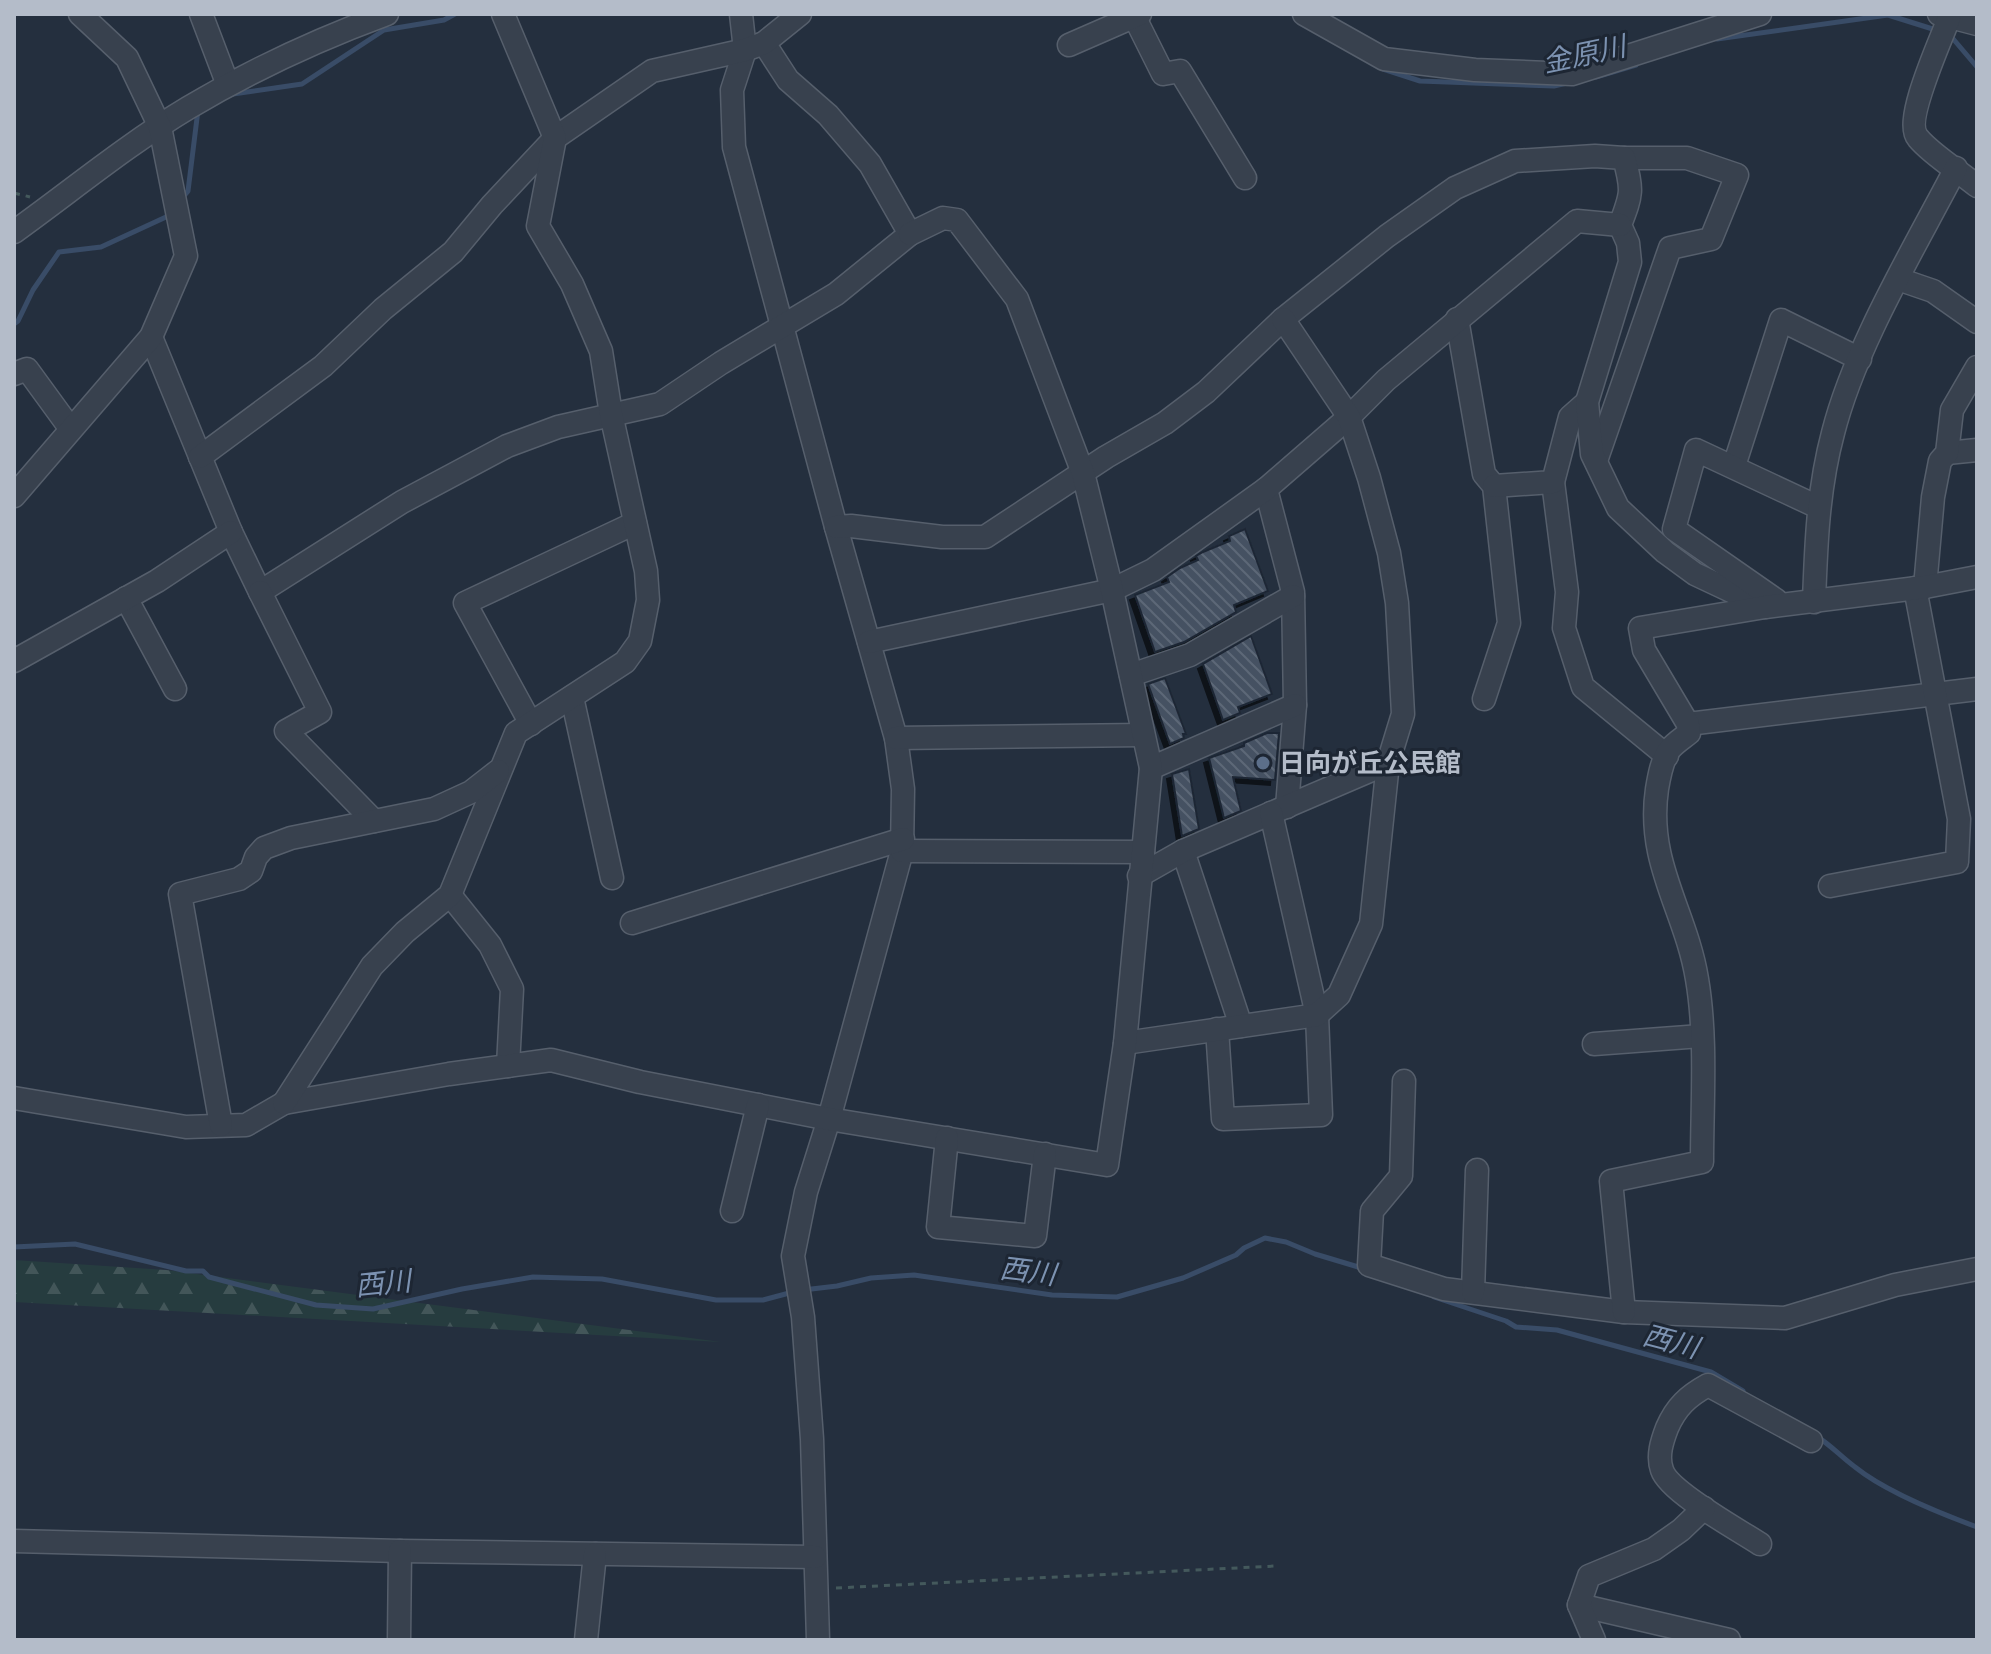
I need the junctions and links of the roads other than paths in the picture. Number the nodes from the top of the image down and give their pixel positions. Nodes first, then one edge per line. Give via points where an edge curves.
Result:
1 (80, 14) edge
2 (201, 14) edge
3 (387, 14) edge
4 (503, 14) edge
5 (741, 14) edge
6 (800, 14) edge
7 (1304, 14) edge
8 (1760, 14) edge
9 (1137, 15) edge
10 (1944, 16) edge
11 (1977, 24) edge
12 (1069, 45) dead end
13 (754, 47) junction
14 (228, 85) junction
15 (160, 127) junction
16 (555, 138) junction
17 (1624, 158) junction
18 (1956, 168) junction
19 (1245, 178) dead end
20 (1977, 186) edge
21 (1620, 225) junction
22 (14, 232) edge
23 (910, 234) junction
24 (1898, 279) junction
25 (1283, 319) junction
26 (1457, 319) junction
27 (1977, 322) edge
28 (782, 326) junction
29 (151, 337) junction
30 (1860, 359) junction
31 (1977, 367) edge
32 (14, 374) edge
33 (1587, 402) junction
34 (611, 414) junction
35 (1349, 417) junction
36 (70, 428) junction
37 (1977, 450) edge
38 (1947, 453) junction
39 (200, 457) junction
40 (1596, 462) junction
41 (1734, 466) junction
42 (1083, 473) junction
43 (1553, 482) junction
44 (1494, 486) junction
45 (1266, 489) junction
46 (14, 496) edge
47 (1818, 507) junction
48 (635, 523) junction
49 (836, 527) junction
50 (231, 532) junction
51 (1977, 577) edge
52 (1920, 587) junction
53 (1112, 590) junction
54 (260, 592) junction
55 (1293, 596) junction
56 (126, 598) junction
57 (1814, 602) junction
58 (1774, 606) junction
59 (869, 642) junction
60 (14, 661) edge
61 (1131, 675) junction
62 (175, 689) dead end
63 (1977, 689) edge
64 (1934, 693) junction
65 (572, 697) junction
66 (1484, 699) dead end
67 (1295, 705) junction
68 (531, 724) junction
69 (1688, 724) junction
70 (1143, 735) junction
71 (896, 738) junction
72 (1667, 756) junction
73 (1388, 763) junction
74 (1151, 768) junction
75 (500, 770) junction
76 (1279, 810) junction
77 (1968, 818) edge
78 (374, 821) junction
79 (902, 845) junction
80 (1183, 851) junction
81 (1143, 852) junction
82 (1139, 876) junction
83 (612, 878) dead end
84 (1830, 886) dead end
85 (450, 895) junction
86 (632, 923) dead end
87 (1317, 1015) junction
88 (1241, 1026) junction
89 (1217, 1029) junction
90 (1701, 1036) junction
91 (1125, 1043) junction
92 (1594, 1044) dead end
93 (508, 1066) junction
94 (1404, 1081) dead end
95 (14, 1098) edge
96 (284, 1103) junction
97 (758, 1105) junction
98 (829, 1119) junction
99 (221, 1125) junction
100 (947, 1138) junction
101 (1045, 1154) junction
102 (1477, 1170) dead end
103 (732, 1211) dead end
104 (1977, 1269) edge
105 (1473, 1292) junction
106 (1624, 1312) junction
107 (1811, 1441) dead end
108 (1704, 1508) junction
109 (14, 1541) edge
110 (1760, 1544) dead end
111 (400, 1551) junction
112 (595, 1554) junction
113 (815, 1557) junction
114 (1579, 1605) junction
115 (399, 1640) edge
116 (586, 1640) edge
117 (818, 1640) edge
118 (1594, 1640) edge
119 (1729, 1640) edge

1 - 15 street via 127,58
2 - 14 street
3 - 14 street
4 - 16 street
5 - 13 street
6 - 13 street
7 - 8 street via 1384,59 1572,74
9 - 12 street
9 - 19 street via 1163,74 1180,71
10 - 11 street
10 - 18 street via 1913,123 1916,136
13 - 16 street via 652,71
13 - 23 street via 828,115 870,164
13 - 28 street via 732,90 734,147
14 - 15 street
15 - 22 street
15 - 29 street via 186,256
16 - 34 street via 538,226 572,284 601,351
16 - 39 street via 453,252 323,366
17 - 21 street via 1632,185
17 - 25 street via 1515,161 1455,188
17 - 40 street via 1687,158 1737,175 1711,239 1670,248
18 - 20 street
18 - 24 street
21 - 26 street via 1577,221
21 - 33 street via 1630,262
23 - 28 street via 836,294
23 - 42 street via 943,218 957,220 1017,299
24 - 27 street via 1933,291
24 - 30 street
25 - 35 street
25 - 42 street via 1206,392
26 - 35 street
26 - 44 street via 1484,474
28 - 34 street via 660,404
28 - 49 street
29 - 36 street
29 - 39 street
30 - 41 street via 1781,320
30 - 47 street via 1833,432
31 - 38 street via 1952,410
32 - 36 street via 27,369
33 - 40 street
33 - 43 street via 1570,417
34 - 48 street
34 - 54 street via 507,446 402,502
35 - 45 street
35 - 73 street via 1389,553 1397,603 1403,714
36 - 46 street
37 - 38 street
38 - 52 street via 1940,461
39 - 50 street
40 - 58 street via 1618,508 1665,552 1695,574
41 - 47 street
41 - 58 street via 1696,450 1674,529
42 - 49 street via 985,537
42 - 53 street
43 - 44 street
43 - 72 street via 1567,592 1564,628 1583,687
44 - 66 street via 1509,623
45 - 53 street via 1153,570
45 - 55 street
47 - 57 street
48 - 65 street via 648,600 640,641 625,662
48 - 68 street via 465,603
49 - 59 street
50 - 54 street
50 - 56 street
51 - 52 street
52 - 57 street
52 - 64 street
53 - 59 street
53 - 61 street
54 - 78 street via 320,712 286,731
55 - 61 street via 1190,655
55 - 67 street
56 - 60 street
56 - 62 street
57 - 58 street
58 - 69 street via 1640,628 1644,650
59 - 71 street
61 - 70 street
63 - 64 street
64 - 69 street
64 - 77 street
65 - 68 street
65 - 83 street
67 - 74 street
67 - 76 street
68 - 75 street via 516,733
69 - 72 street via 1689,733
70 - 71 street
70 - 74 street
71 - 79 street via 903,789
72 - 90 street via 1655,826 1660,861 1697,979
73 - 76 street
73 - 87 street via 1371,924 1339,995
74 - 81 street
75 - 78 street via 471,792 434,809
75 - 85 street
76 - 80 street
76 - 87 street
77 - 84 street via 1957,862
78 - 99 street via 264,848 251,871 239,879 180,894
79 - 81 street
79 - 86 street
79 - 98 street
80 - 82 street
80 - 88 street
81 - 82 street
82 - 91 street
85 - 93 street via 490,945 512,989
85 - 96 street via 372,966
87 - 88 street
87 - 89 street via 1321,1115 1223,1119
88 - 89 street
89 - 91 street
90 - 92 street
90 - 106 street via 1702,1162 1611,1181
91 - 101 street via 1107,1165
93 - 96 street
93 - 97 street via 551,1060
94 - 105 street via 1401,1176 1372,1211 1369,1265 1444,1289
95 - 99 street via 186,1127
96 - 99 street via 246,1125
97 - 98 street
97 - 103 street
98 - 100 street
98 - 113 street via 793,1256 809,1393
100 - 101 street
100 - 101 street via 938,1227 1035,1236
102 - 105 street
104 - 106 street via 1895,1285 1785,1318
105 - 106 street
107 - 108 street via 1708,1385 1688,1396 1673,1413 1660,1443 1662,1471
108 - 110 street
108 - 114 street via 1654,1549 1589,1576
109 - 111 street
111 - 112 street
111 - 115 street
112 - 113 street
112 - 116 street
113 - 117 street
114 - 118 street
114 - 119 street

